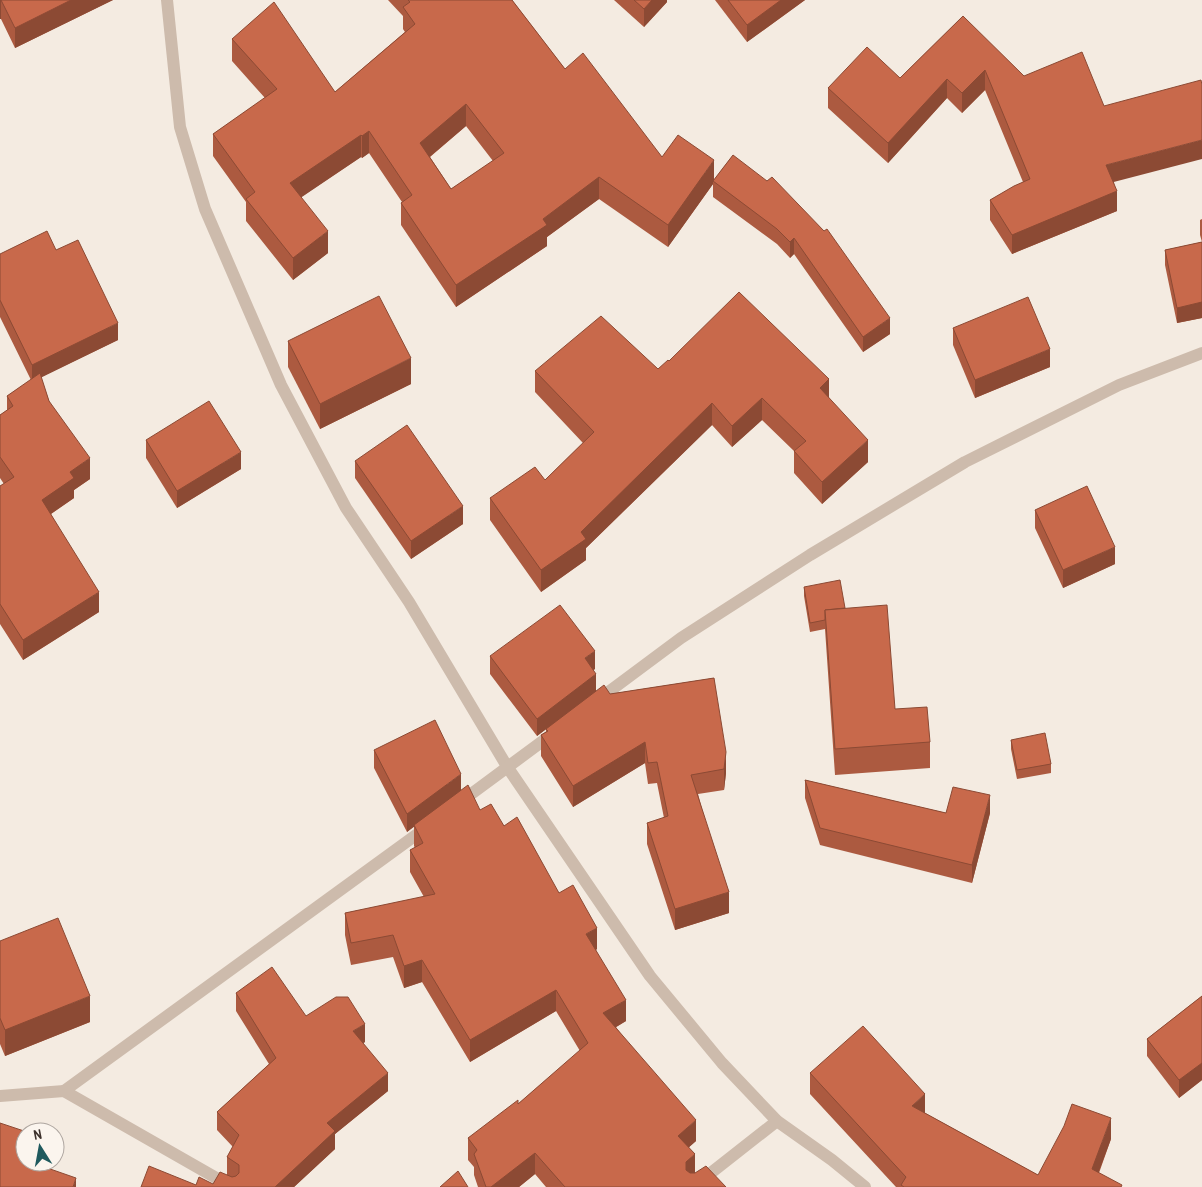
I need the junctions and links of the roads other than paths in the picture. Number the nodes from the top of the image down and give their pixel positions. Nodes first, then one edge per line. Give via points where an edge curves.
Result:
1 (167, 0) edge
2 (1202, 353) edge
3 (585, 710) edge
4 (569, 722) edge
5 (508, 768) junction
6 (451, 809) edge
7 (435, 821) edge
8 (64, 1091) junction
9 (0, 1096) edge
10 (777, 1121) junction
11 (232, 1187) edge
12 (693, 1187) edge
13 (864, 1187) edge

1 - 5 street via 180,126 206,209 280,385 346,508 409,602
2 - 3 street via 1119,385 966,462 810,554 689,633
4 - 5 street
5 - 6 street
5 - 10 street via 650,976 722,1063
7 - 8 street
8 - 9 street
8 - 11 street
10 - 12 street
10 - 13 street

